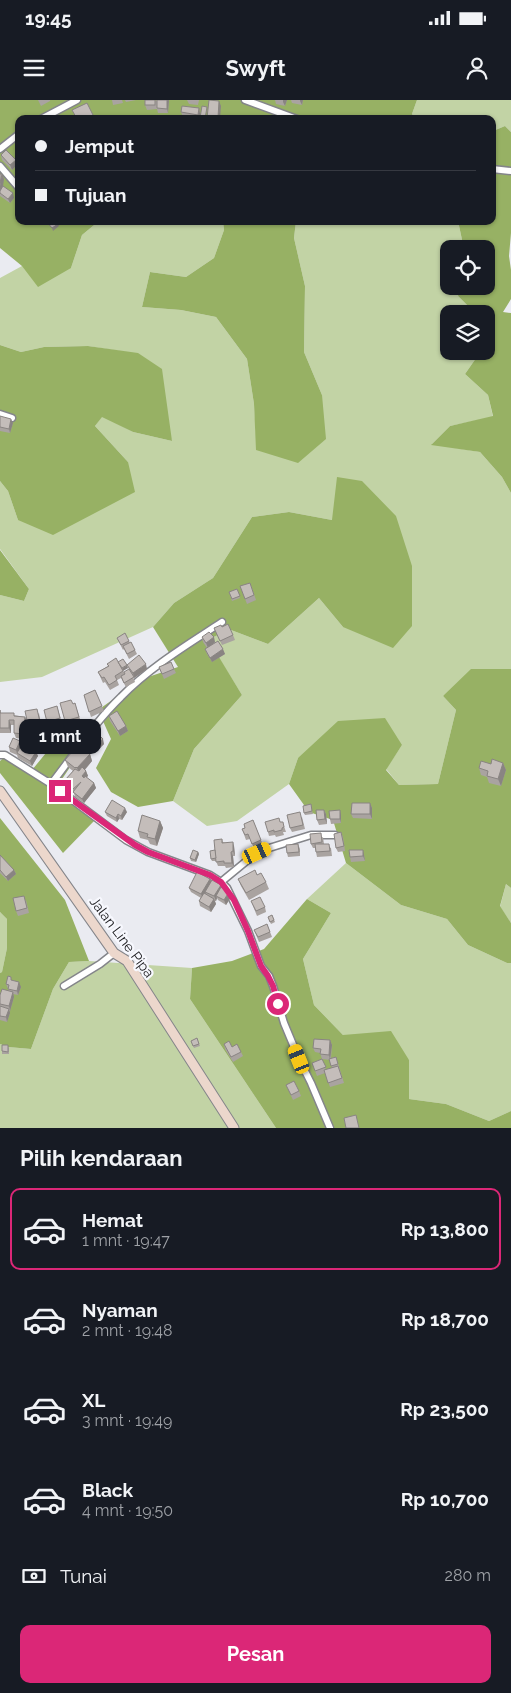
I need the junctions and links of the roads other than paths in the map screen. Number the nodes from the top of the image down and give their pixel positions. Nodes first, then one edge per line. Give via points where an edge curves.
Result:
1 (77, 100) edge
2 (245, 100) edge
3 (49, 115) edge
4 (286, 115) edge
5 (15, 137) edge
6 (0, 149) edge
7 (0, 166) edge
8 (496, 169) edge
9 (511, 171) edge
10 (15, 183) edge
11 (0, 414) edge
12 (12, 418) edge
13 (222, 622) dead end
14 (0, 755) edge
15 (51, 784) junction
16 (0, 791) edge
17 (334, 835) edge
18 (221, 882) junction
19 (114, 953) junction
20 (64, 986) dead end
21 (234, 1128) edge
22 (330, 1128) edge

1 - 3 street
2 - 4 street
5 - 6 street
7 - 10 street
8 - 9 street
11 - 12 street
13 - 15 street via 165,659 121,696
14 - 15 street
15 - 18 street via 135,845
16 - 19 main road, Jalan Line Pipa
17 - 18 street via 311,835 266,849 248,859
18 - 22 street via 234,900 261,966 273,986 284,1023
19 - 20 street
19 - 21 main road, Jalan Line Pipa via 127,961

